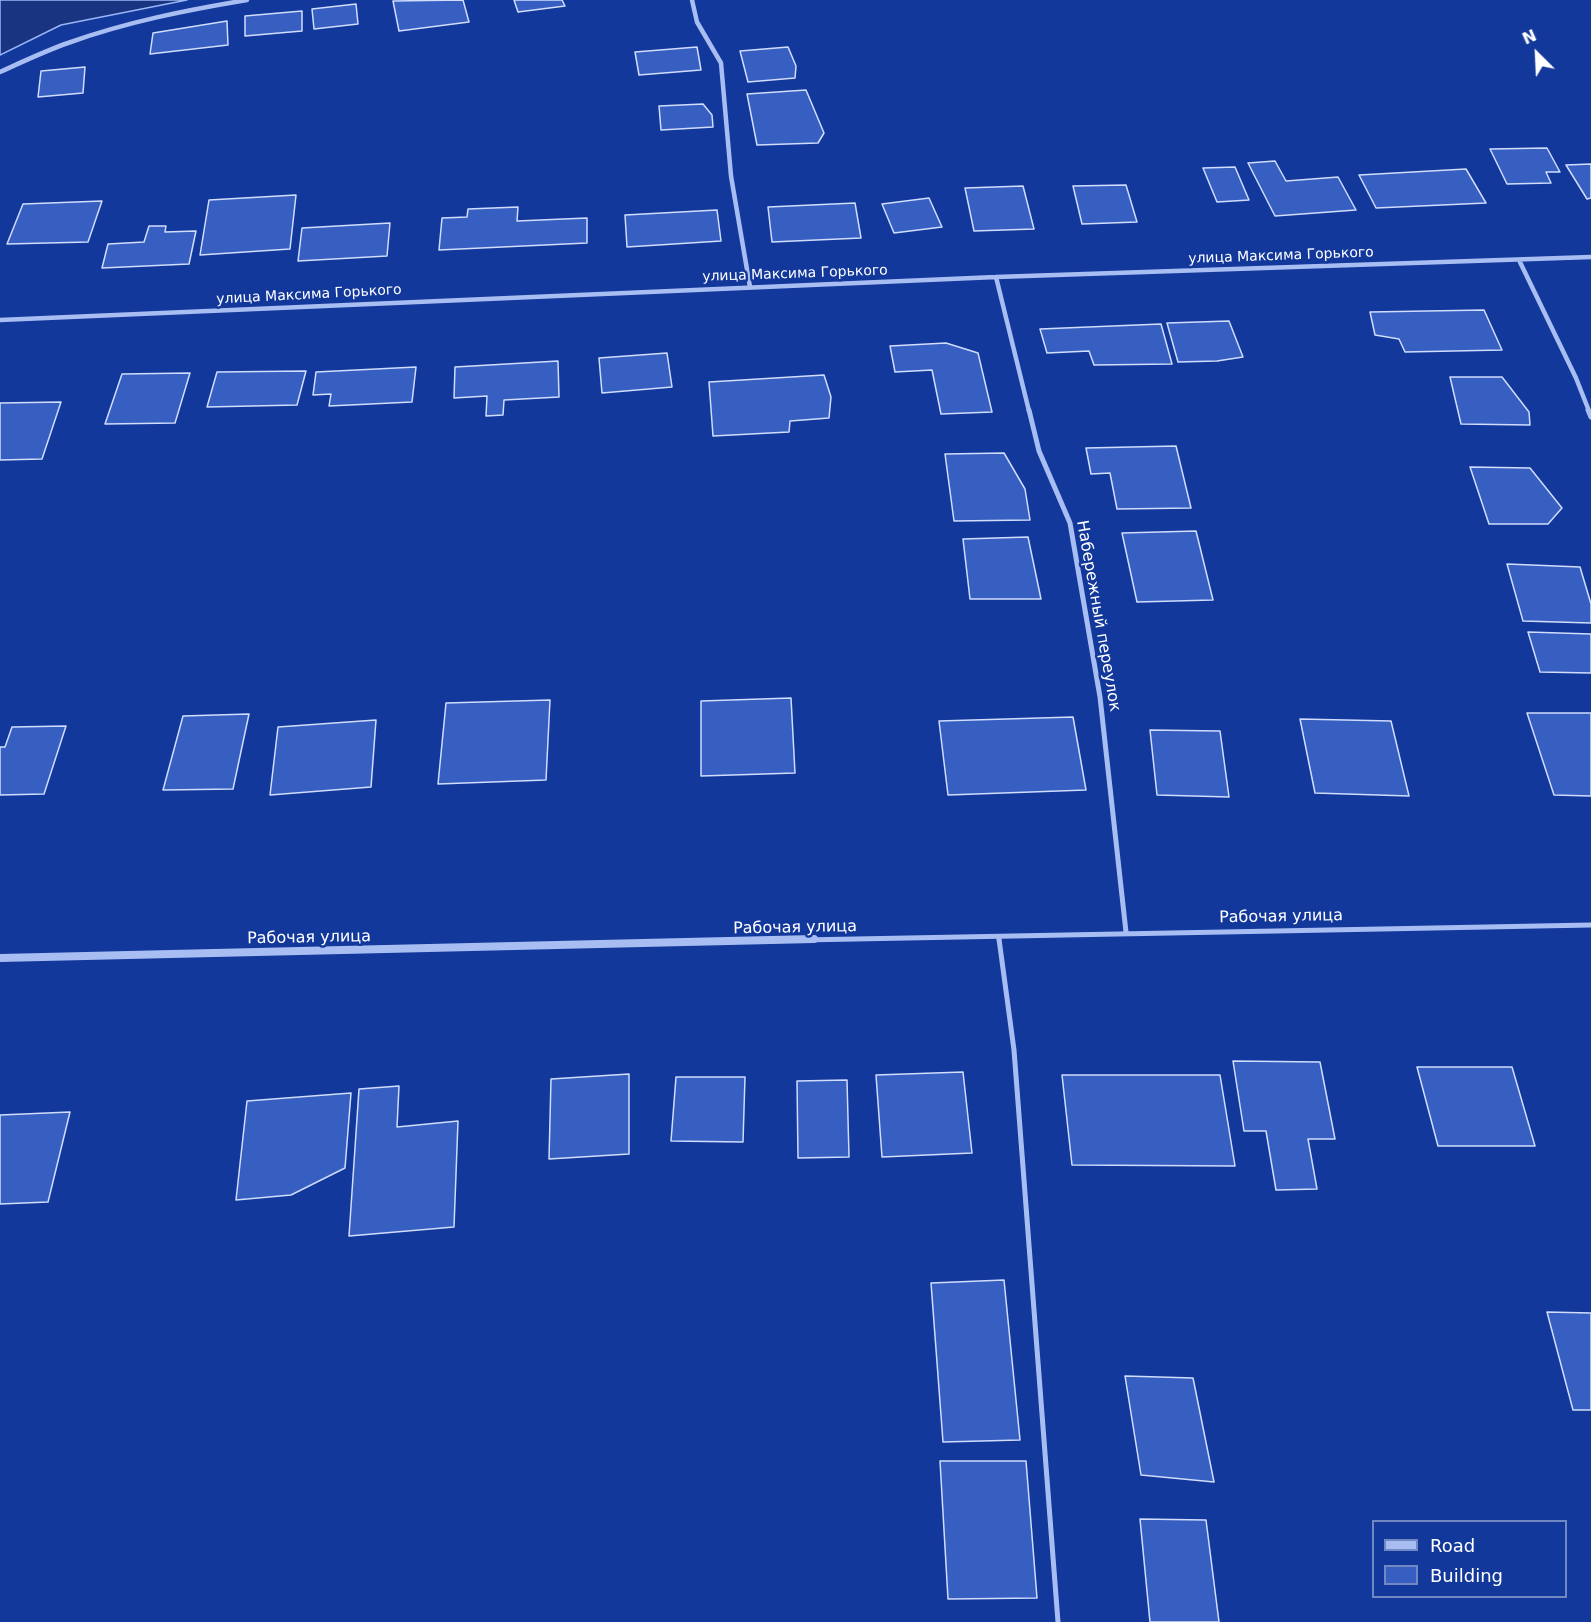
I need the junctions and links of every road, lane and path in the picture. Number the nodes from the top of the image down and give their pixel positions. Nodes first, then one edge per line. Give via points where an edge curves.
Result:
1 (247, 0) edge
2 (692, 0) edge
3 (0, 72) edge
4 (1591, 257) edge
5 (1519, 260) junction
6 (996, 277) junction
7 (750, 288) junction
8 (0, 320) edge
9 (1591, 417) edge
10 (1591, 925) edge
11 (1125, 933) junction
12 (999, 937) junction
13 (0, 958) edge
14 (1058, 1622) edge

1 - 3 street via 191,9 119,28
2 - 7 street via 697,22 721,63 731,176
4 - 5 street, улица Максима Горького
5 - 6 street, улица Максима Горького
5 - 9 street
6 - 7 street, улица Максима Горького
6 - 11 street, Набережный переулок via 1039,451 1070,523 1100,697
7 - 8 street, улица Максима Горького
10 - 11 street, Рабочая улица
11 - 12 street, Рабочая улица
12 - 13 street, Рабочая улица
12 - 14 lane via 1014,1050

